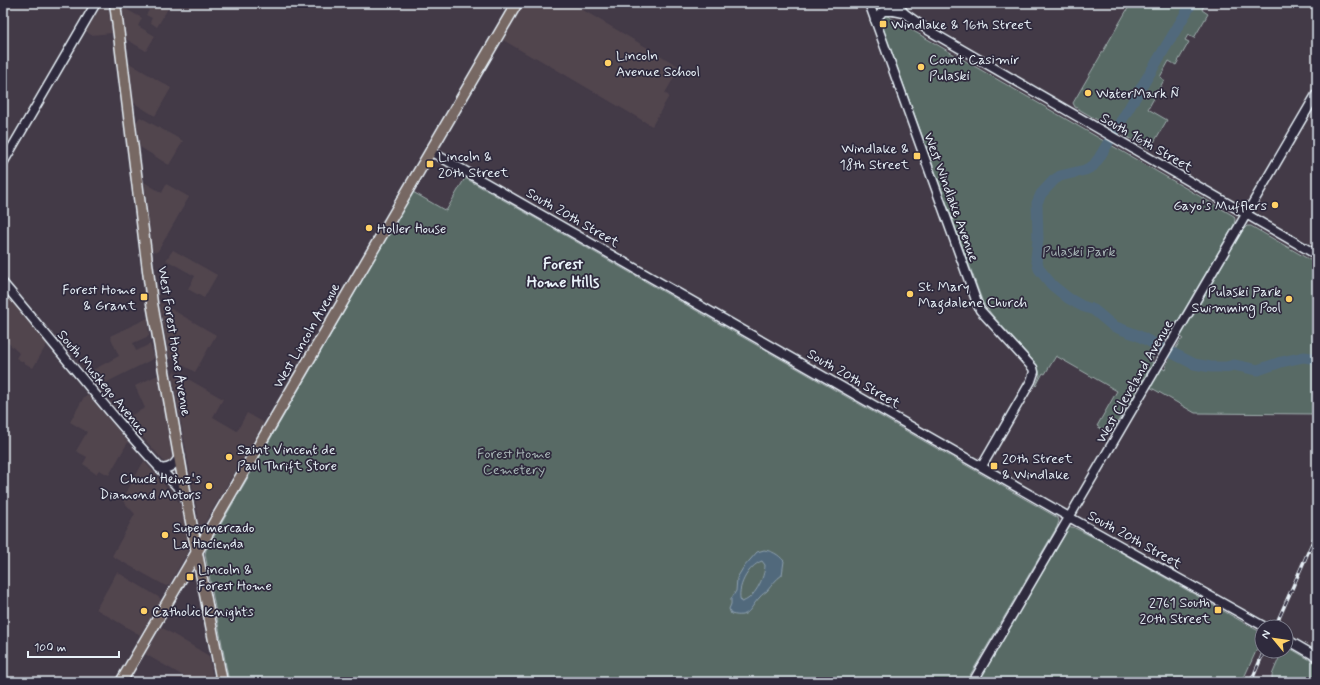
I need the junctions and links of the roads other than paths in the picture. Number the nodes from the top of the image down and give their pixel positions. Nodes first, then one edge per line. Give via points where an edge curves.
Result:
1 (96, 3) edge
2 (115, 3) edge
3 (517, 3) edge
4 (869, 3) edge
5 (882, 3) edge
6 (894, 7) edge
7 (874, 20) junction
8 (1317, 93) edge
9 (430, 151) junction
10 (3, 163) edge
11 (1246, 213) junction
12 (1317, 255) edge
13 (3, 283) edge
14 (180, 456) junction
15 (982, 466) junction
16 (159, 468) junction
17 (186, 496) junction
18 (1070, 517) junction
19 (197, 550) junction
20 (1254, 621) edge
21 (1294, 644) edge
22 (1317, 657) edge
23 (121, 682) edge
24 (222, 682) edge
25 (973, 682) edge

1 - 10 street
2 - 14 main road, West Forest Home Avenue via 152,303
3 - 9 main road, West Lincoln Avenue
4 - 7 street, West Windlake Avenue
5 - 6 street, South 16th Street
6 - 7 street via 883,11
6 - 11 street, South 16th Street via 899,6 904,13 928,30
7 - 15 street, West Windlake Avenue via 980,310 1034,372 1032,381
8 - 11 street, West Cleveland Avenue
9 - 15 street, South 20th Street
9 - 19 main road, West Lincoln Avenue
11 - 12 street, South 16th Street
11 - 18 street, West Cleveland Avenue
13 - 16 street, South Muskego Avenue
14 - 16 street via 174,466
14 - 17 main road, West Forest Home Avenue
15 - 18 street, South 20th Street
16 - 17 street, South Muskego Avenue
17 - 19 main road, West Forest Home Avenue
18 - 20 street, South 20th Street
18 - 25 street, West Cleveland Avenue
19 - 23 main road, West Lincoln Avenue
19 - 24 main road, West Forest Home Avenue
21 - 22 street

